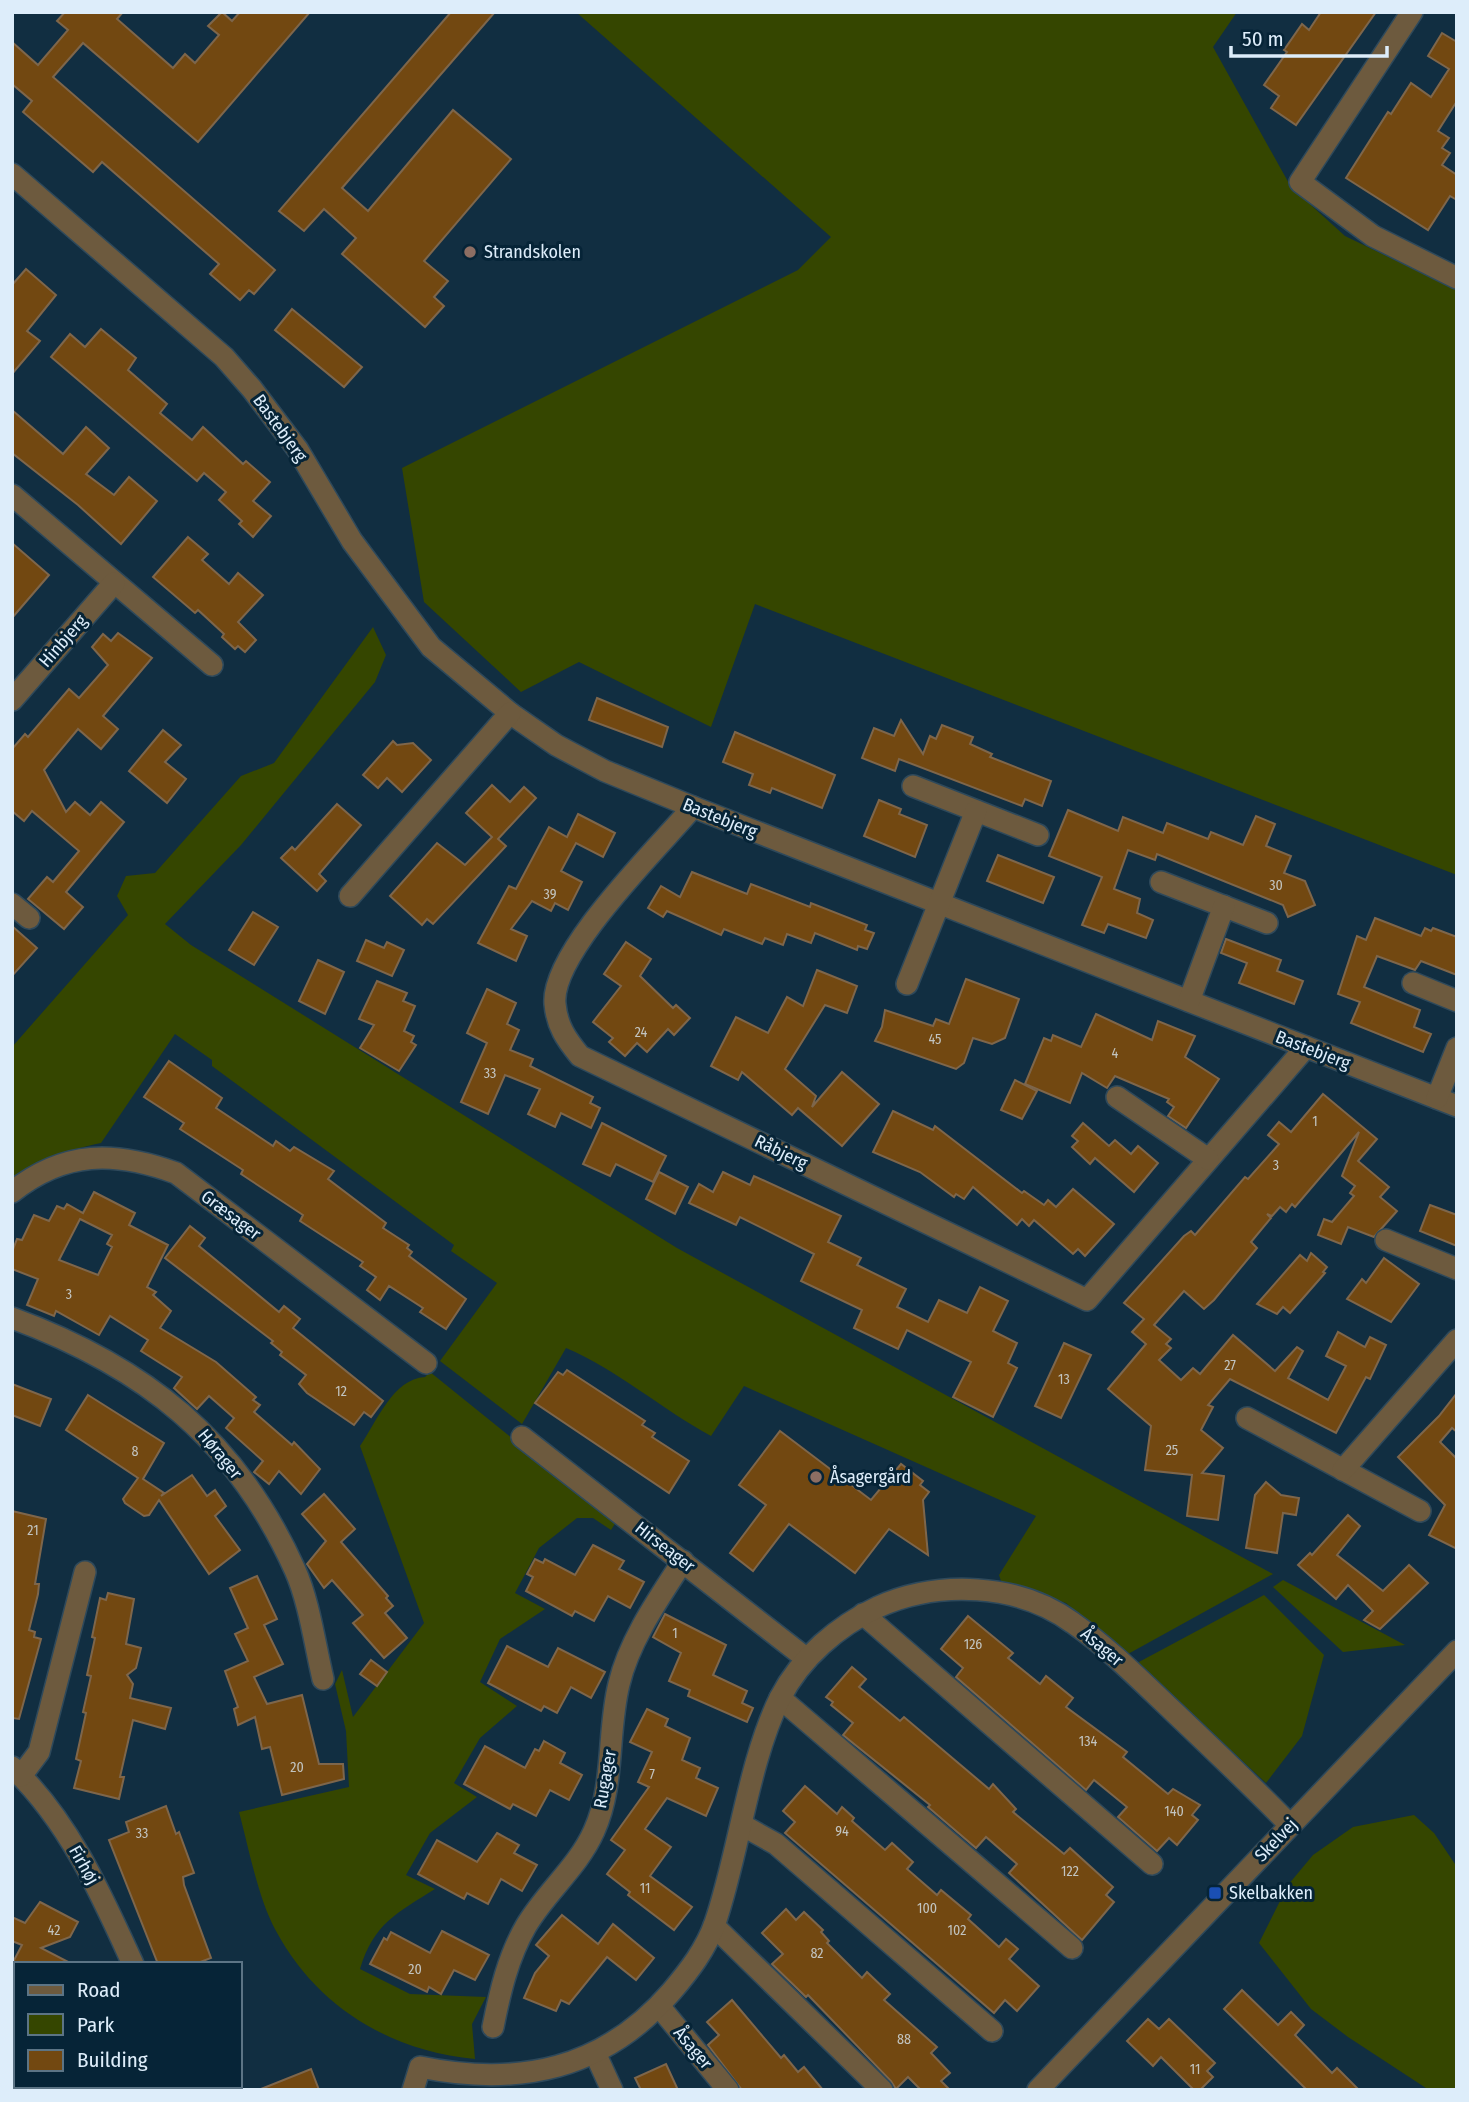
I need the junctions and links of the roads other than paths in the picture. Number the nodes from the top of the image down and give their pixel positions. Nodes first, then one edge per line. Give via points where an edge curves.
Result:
1 (1412, 12) edge
2 (12, 174) edge
3 (1457, 278) edge
4 (12, 495) edge
5 (114, 583) junction
6 (212, 665) dead end
7 (12, 700) edge
8 (510, 713) junction
9 (913, 786) dead end
10 (693, 807) junction
11 (976, 811) junction
12 (1038, 835) dead end
13 (1161, 882) dead end
14 (349, 896) dead end
15 (939, 903) junction
16 (12, 904) edge
17 (1224, 906) junction
18 (29, 918) dead end
19 (1266, 923) dead end
20 (1413, 983) dead end
21 (907, 984) dead end
22 (1189, 1001) junction
23 (1457, 1001) edge
24 (1306, 1047) junction
25 (1457, 1048) edge
26 (1117, 1097) dead end
27 (1437, 1098) junction
28 (1457, 1106) edge
29 (1208, 1159) junction
30 (12, 1192) edge
31 (1386, 1240) dead end
32 (1457, 1269) edge
33 (12, 1318) edge
34 (1457, 1340) edge
35 (426, 1363) dead end
36 (1247, 1418) dead end
37 (522, 1437) dead end
38 (1343, 1470) junction
39 (1420, 1511) dead end
40 (683, 1561) junction
41 (85, 1572) dead end
42 (863, 1614) junction
43 (1457, 1651) edge
44 (807, 1659) junction
45 (323, 1679) dead end
46 (780, 1698) junction
47 (17, 1772) edge
48 (742, 1825) junction
49 (1290, 1825) junction
50 (1152, 1864) dead end
51 (714, 1926) junction
52 (1072, 1948) dead end
53 (132, 1962) edge
54 (659, 2007) junction
55 (494, 2027) dead end
56 (992, 2031) dead end
57 (594, 2053) junction
58 (510, 2083) edge
59 (413, 2090) edge
60 (612, 2090) edge
61 (728, 2090) edge
62 (882, 2090) edge
63 (1038, 2090) edge

1 - 3 street via 1300,183 1373,236
2 - 8 street, Bastebjerg via 224,357 298,450 352,541 430,647
4 - 5 street
5 - 6 street
5 - 7 street, Hinbjerg
8 - 10 street, Bastebjerg via 605,771
8 - 14 street
9 - 11 street
10 - 15 street, Bastebjerg
10 - 29 street, Råbjerg via 578,941 561,974 554,1001 561,1032 580,1056 1087,1300
11 - 12 street
11 - 15 street
13 - 17 street
15 - 21 street
15 - 22 street, Bastebjerg
16 - 18 street
17 - 19 street
17 - 22 street
20 - 23 street
22 - 24 street, Bastebjerg
24 - 27 street, Bastebjerg
24 - 29 street, Råbjerg
25 - 27 street
26 - 29 street
27 - 28 street, Bastebjerg
30 - 35 street, Græsager via 33,1176 70,1161 94,1158 140,1160 176,1173
31 - 32 street
33 - 45 street, Hørager via 65,1338 140,1379 207,1434 258,1503 296,1572
34 - 38 street
36 - 38 street
37 - 40 street, Hirseager
38 - 39 street
40 - 44 street, Hirseager
40 - 55 street, Rugager via 634,1644 619,1683 604,1800 595,1829 581,1857 527,1925 502,1983
41 - 47 street, Firhøj via 39,1752
42 - 44 street, Åsager
42 - 49 street, Åsager via 891,1601 953,1589 1015,1596 1044,1606 1072,1621 1123,1664
42 - 50 street
43 - 49 street, Skelvej
44 - 46 street, Åsager
46 - 48 street, Åsager
46 - 52 street
47 - 53 street, Firhøj via 61,1826 92,1877
48 - 51 street, Åsager
48 - 56 street via 776,1844
49 - 63 street, Skelvej
51 - 54 street, Åsager via 691,1969
51 - 62 street
54 - 57 street, Åsager
54 - 61 street, Åsager
57 - 58 street, Åsager
57 - 60 street
58 - 59 street, Åsager via 420,2067

